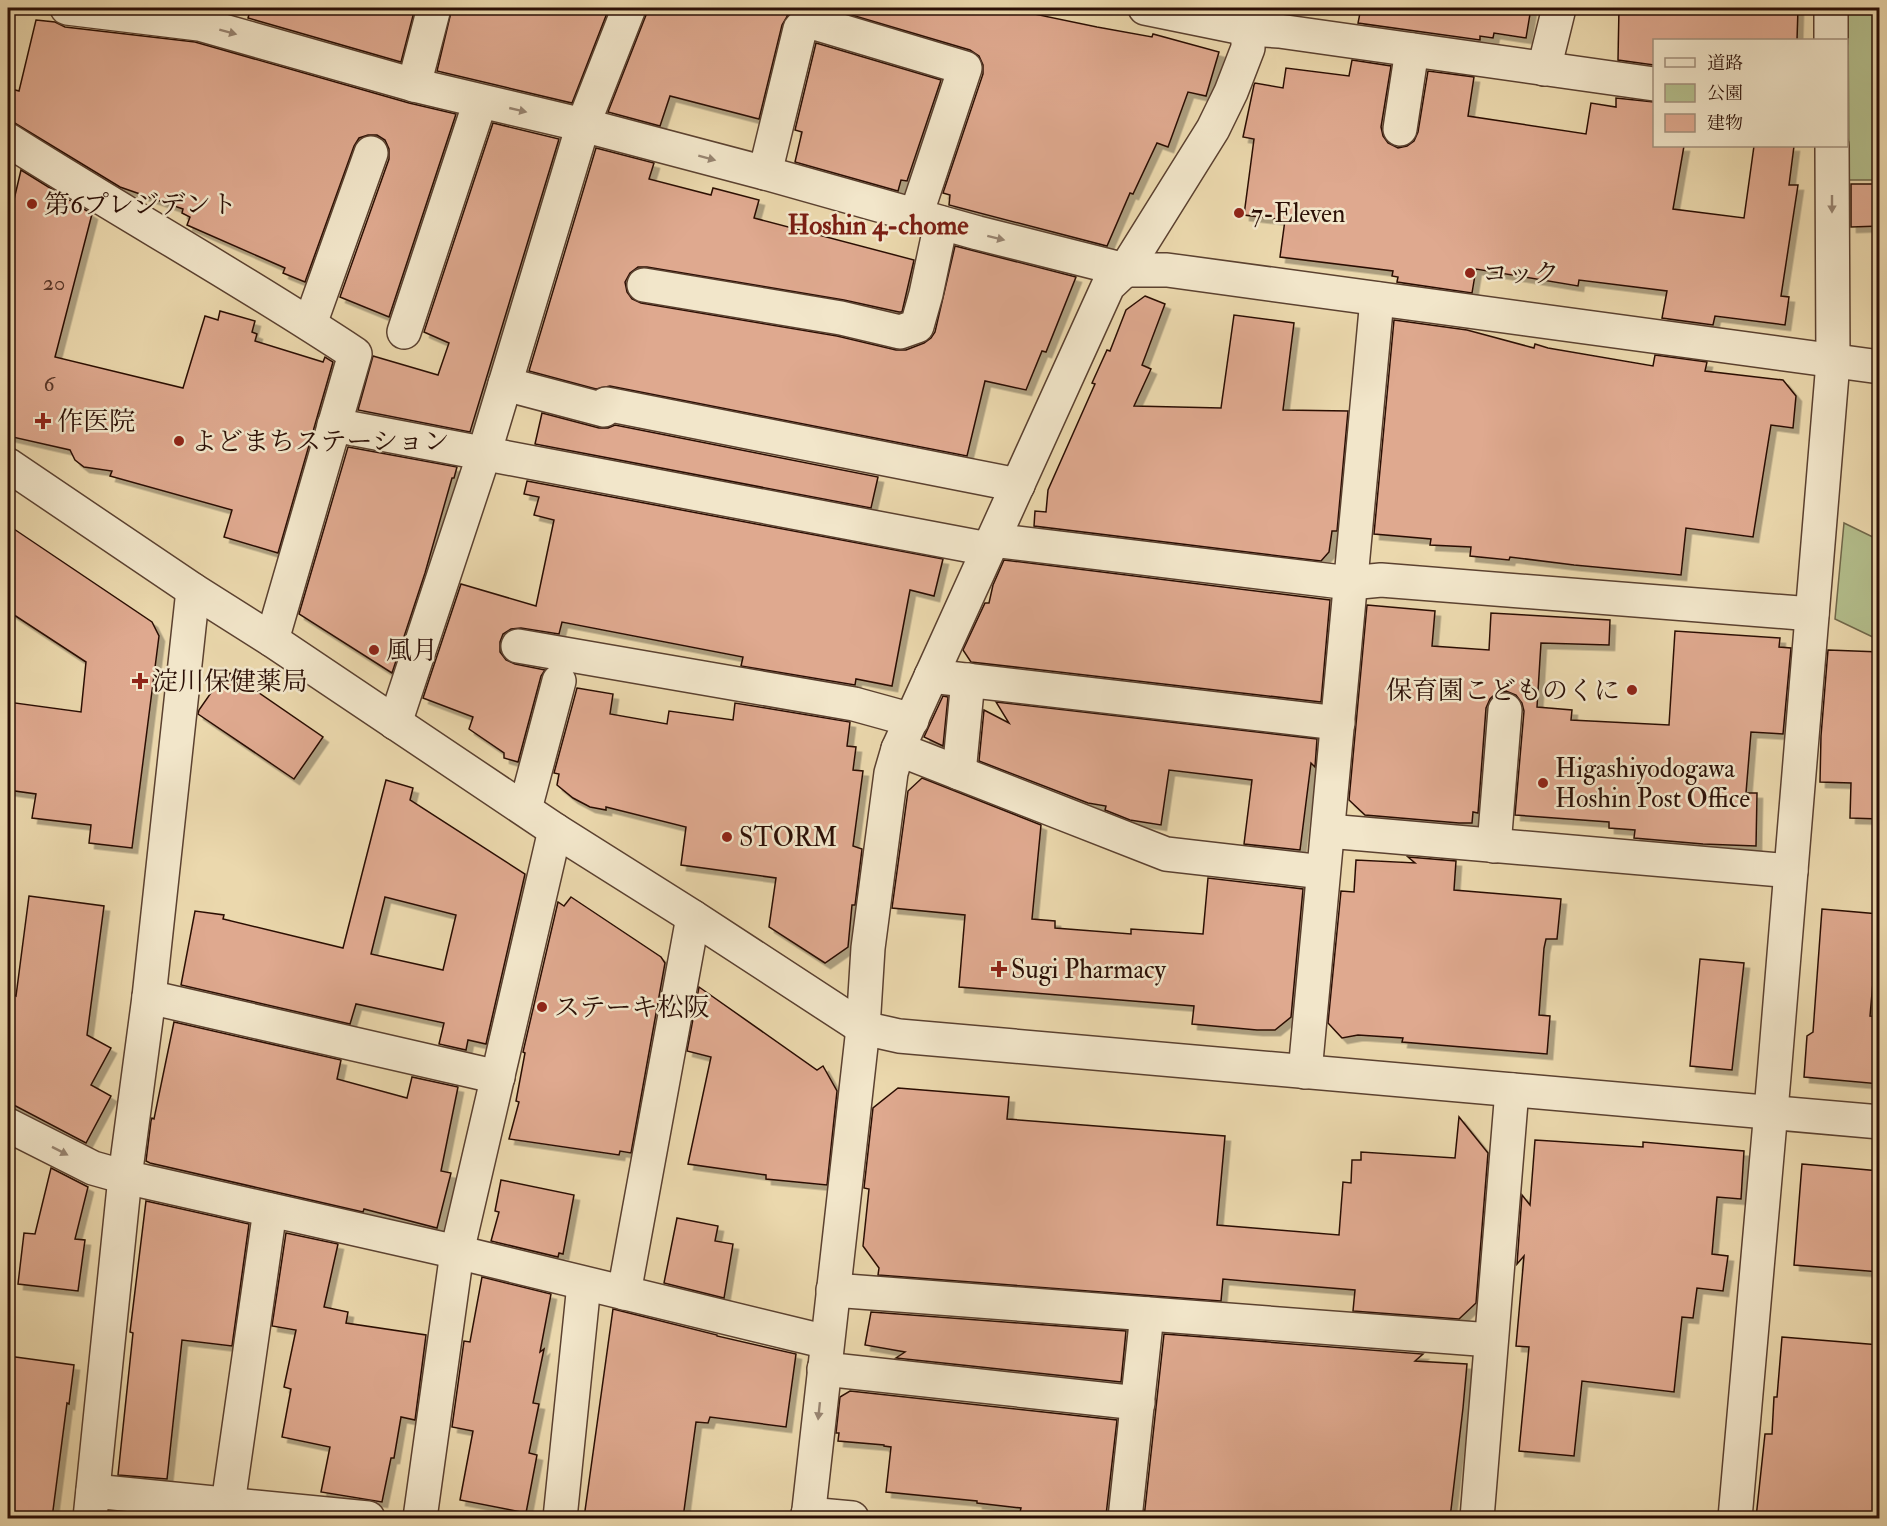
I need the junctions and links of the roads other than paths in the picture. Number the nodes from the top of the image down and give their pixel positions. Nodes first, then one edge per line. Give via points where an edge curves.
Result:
1 (67, 8) edge
2 (434, 8) edge
3 (629, 8) edge
4 (1145, 8) edge
5 (1559, 8) edge
6 (1831, 8) edge
7 (1247, 18) edge
8 (1831, 39) edge
9 (1412, 50) junction
10 (1544, 69) junction
11 (1653, 84) edge
12 (414, 85) junction
13 (480, 102) junction
14 (583, 125) junction
15 (1400, 129) dead end
16 (8, 140) edge
17 (1832, 147) edge
18 (372, 153) dead end
19 (765, 173) junction
20 (928, 219) junction
21 (1125, 270) junction
22 (644, 285) dead end
23 (1377, 299) junction
24 (310, 324) junction
25 (404, 332) dead end
26 (1833, 362) junction
27 (1880, 367) edge
28 (505, 384) junction
29 (334, 425) junction
30 (484, 454) junction
31 (8, 465) edge
32 (1018, 485) junction
33 (990, 544) junction
34 (1350, 583) junction
35 (193, 590) junction
36 (1812, 614) junction
37 (272, 640) junction
38 (518, 646) dead end
39 (931, 676) junction
40 (968, 680) junction
41 (559, 681) dead end
42 (1505, 710) dead end
43 (912, 720) junction
44 (395, 723) junction
45 (1338, 723) junction
46 (898, 749) junction
47 (959, 773) junction
48 (525, 809) junction
49 (555, 830) junction
50 (1328, 831) junction
51 (1494, 846) junction
52 (1791, 871) junction
53 (1323, 872) junction
54 (693, 917) junction
55 (149, 997) junction
56 (863, 1029) junction
57 (1305, 1072) junction
58 (498, 1077) junction
59 (1512, 1090) junction
60 (1771, 1112) junction
61 (1880, 1122) edge
62 (8, 1125) edge
63 (124, 1178) junction
64 (270, 1210) junction
65 (457, 1252) junction
66 (584, 1284) junction
67 (833, 1290) junction
68 (624, 1293) junction
69 (1147, 1314) junction
70 (1491, 1340) junction
71 (825, 1355) junction
72 (1138, 1402) junction
73 (228, 1504) junction
74 (92, 1505) edge
75 (808, 1516) edge
76 (368, 1518) edge
77 (420, 1518) edge
78 (560, 1518) edge
79 (852, 1518) edge
80 (1125, 1518) edge
81 (1477, 1518) edge
82 (1735, 1518) edge

1 -> 12 street via 199,24
2 - 12 street
3 - 14 street
4 - 7 street
5 - 10 street
6 - 8 street
7 - 9 street via 1279,31
7 - 21 street via 1248,48 1231,92 1213,129
9 - 10 street
9 - 15 street
10 - 11 street
12 - 13 street
13 -> 14 street
13 - 25 street
14 -> 19 street
14 - 28 street
16 - 24 street
17 -> 26 street
18 - 24 street
19 - 20 street
19 - 20 street via 800,29 808,21 965,68
20 -> 21 street
20 - 22 street via 926,294 917,326 900,332 841,318
21 - 23 street via 1167,270
21 - 32 street via 1108,286
23 - 26 street
23 - 34 street
24 - 29 street via 355,354
26 - 27 street
26 - 36 street
28 - 30 street
28 - 32 street via 604,410 606,404
29 - 30 street
29 - 37 street
30 - 33 street
30 - 44 street
31 - 35 street
32 - 33 street
33 - 34 street
33 - 39 street
34 - 36 street via 1381,579
34 - 45 street
35 - 37 street
35 - 55 street
36 - 52 street
37 - 44 street
38 - 43 street via 854,704
39 - 40 street
39 - 43 street
40 - 45 street
40 - 47 street
41 - 48 street
42 - 51 street
43 - 46 street
44 - 48 street
45 - 50 street
46 - 47 street
46 - 56 street via 891,773 868,948
47 - 53 street via 1166,854
48 - 49 street
49 - 54 street
49 - 58 street
50 - 51 street
50 - 53 street
51 - 52 street
52 - 60 street
53 - 57 street
54 - 56 street
54 - 68 street
55 - 58 street
55 - 63 street
56 - 57 street via 899,1036
56 - 67 street
57 - 59 street
58 - 65 street
59 - 60 street
59 - 70 street
60 - 61 street
60 - 82 street
62 -> 63 street via 93,1168
63 - 64 street
63 - 74 street
64 - 65 street
64 - 73 street
65 - 66 street
65 - 77 street
66 - 68 street
66 - 78 street
67 - 69 street
67 - 71 street
68 - 71 street
69 - 70 street
69 - 72 street
70 - 81 street
71 - 72 street
71 -> 75 street
72 - 80 street
73 - 74 street
73 - 76 street
75 - 79 street

